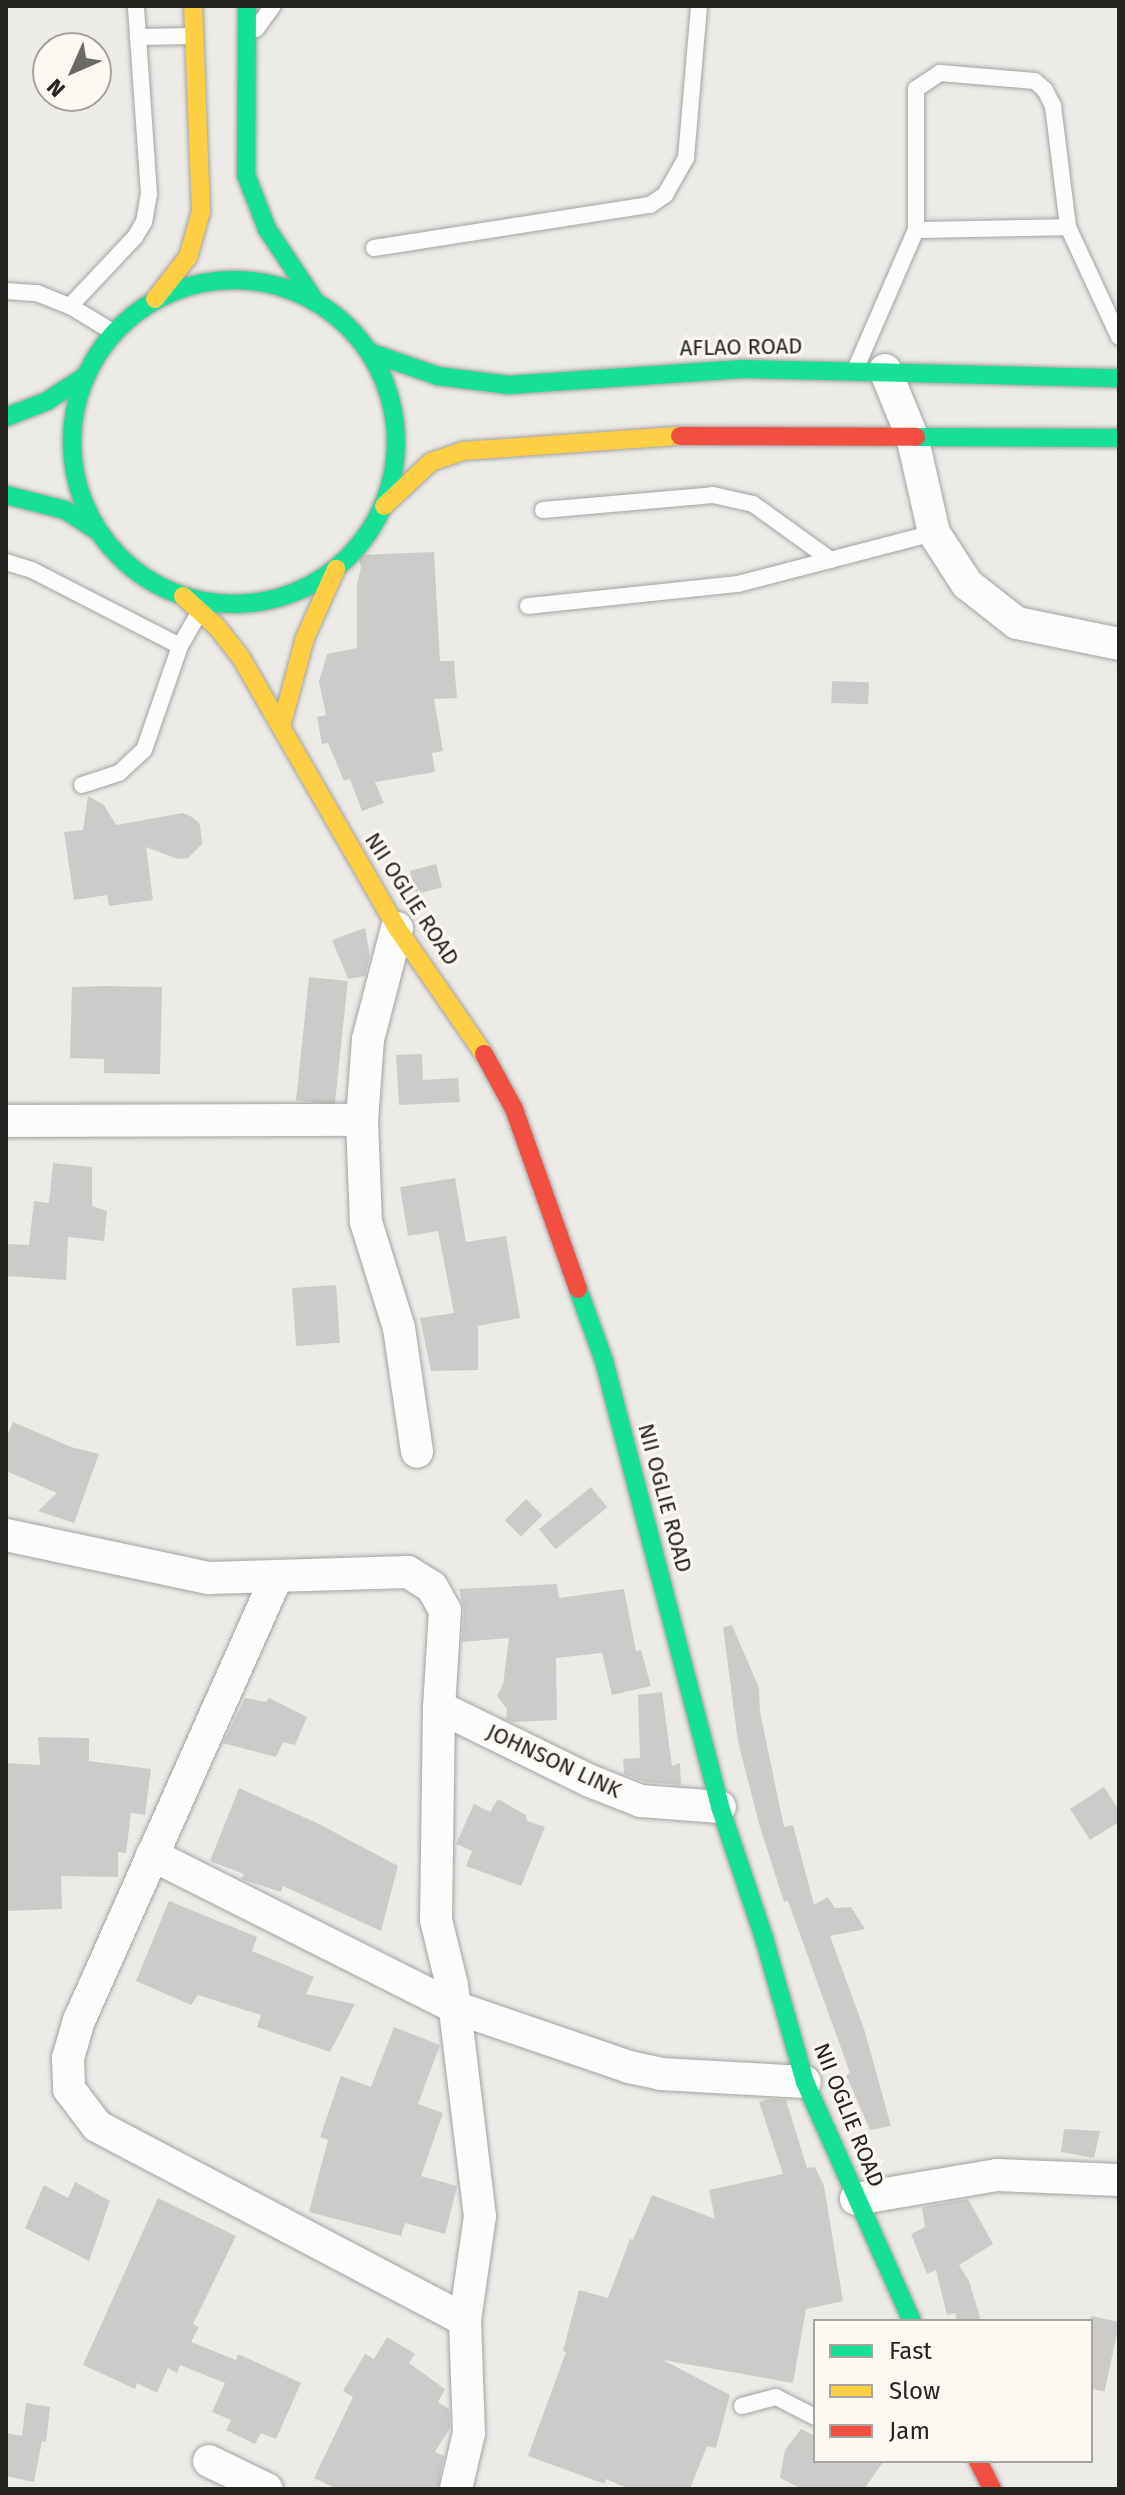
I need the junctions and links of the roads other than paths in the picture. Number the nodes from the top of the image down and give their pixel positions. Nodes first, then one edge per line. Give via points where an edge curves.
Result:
1 (136, 6) edge
2 (193, 6) edge
3 (247, 6) edge
4 (273, 6) edge
5 (699, 6) edge
6 (194, 36) junction
7 (138, 37) junction
8 (248, 40) junction
9 (1068, 227) junction
10 (916, 230) junction
11 (374, 248) dead end
12 (6, 291) edge
13 (313, 298) junction
14 (155, 299) junction
15 (70, 306) junction
16 (113, 332) junction
17 (1119, 337) edge
18 (369, 352) junction
19 (870, 370) junction
20 (84, 377) junction
21 (1119, 378) edge
22 (6, 417) edge
23 (912, 436) junction
24 (1119, 438) edge
25 (6, 495) edge
26 (384, 506) junction
27 (543, 510) dead end
28 (99, 532) junction
29 (934, 533) junction
30 (831, 560) junction
31 (6, 562) edge
32 (336, 569) junction
33 (183, 596) junction
34 (528, 606) dead end
35 (200, 612) junction
36 (1119, 644) edge
37 (180, 646) junction
38 (281, 727) junction
39 (82, 785) dead end
40 (397, 928) junction
41 (362, 1120) junction
42 (6, 1121) edge
43 (417, 1452) dead end
44 (6, 1535) edge
45 (277, 1576) junction
46 (439, 1707) junction
47 (720, 1807) junction
48 (152, 1855) junction
49 (454, 2007) junction
50 (805, 2082) junction
51 (1119, 2180) edge
52 (856, 2199) junction
53 (911, 2319) edge
54 (465, 2320) junction
55 (742, 2406) dead end
56 (813, 2416) edge
57 (209, 2461) dead end
58 (979, 2463) edge
59 (267, 2489) edge
60 (456, 2489) edge
61 (992, 2489) edge

1 - 7 lane
2 - 6 main road
3 - 8 main road
4 - 8 lane
5 - 11 lane via 686,158 665,195 650,205
6 - 7 lane
6 - 14 main road via 201,212 188,257
7 - 15 lane via 149,194 144,222
8 - 13 main road via 246,175 267,229
9 - 10 lane
9 - 10 lane via 1053,106 1045,90 1035,81 940,73 916,89
9 - 17 lane
10 - 19 lane
12 - 15 lane via 37,293
13 - 14 main road via 259,281 232,279 180,288
13 - 18 main road via 353,330
14 - 16 main road
15 - 16 lane
16 - 20 main road
18 - 19 main road, AFLAO ROAD via 438,376 508,385 743,369
18 - 26 main road via 392,401 396,427 393,480
19 - 21 main road, AFLAO ROAD
19 - 23 street
20 - 22 main road via 47,401
20 - 28 main road via 76,403 72,456 77,483
23 - 24 main road
23 - 26 main road via 687,436 463,451 431,462
23 - 29 street
25 - 28 main road via 65,510
26 - 32 main road via 355,551
27 - 30 lane via 713,495 753,504
28 - 33 main road via 136,571
29 - 30 lane
29 - 36 street via 967,584 1017,623
30 - 34 lane via 738,584
31 - 37 lane via 32,570
32 - 33 main road via 289,595 263,602
32 - 38 main road via 305,638
33 - 35 main road, NII OGLIE ROAD
35 - 37 lane
35 - 38 main road, NII OGLIE ROAD via 240,656
37 - 39 lane via 144,750 119,773
38 - 40 main road, NII OGLIE ROAD
40 - 41 street via 368,1039
40 - 47 main road, NII OGLIE ROAD via 474,1036 520,1123 604,1361
41 - 42 street
41 - 43 street via 366,1222 399,1328
44 - 45 street via 209,1578
45 - 46 street via 408,1572 432,1587 445,1610
45 - 48 street
46 - 47 street, JOHNSON LINK via 641,1801
46 - 49 street via 436,1920
47 - 50 main road, NII OGLIE ROAD
48 - 49 street
48 - 54 street via 79,2020 68,2058 69,2089 97,2126
49 - 50 street via 661,2074
49 - 54 street via 480,2216
50 - 52 main road, NII OGLIE ROAD
51 - 52 street via 997,2175
52 - 53 main road, NII OGLIE ROAD
54 - 60 street via 469,2433
55 - 56 lane via 776,2397
57 - 59 street
58 - 61 main road

